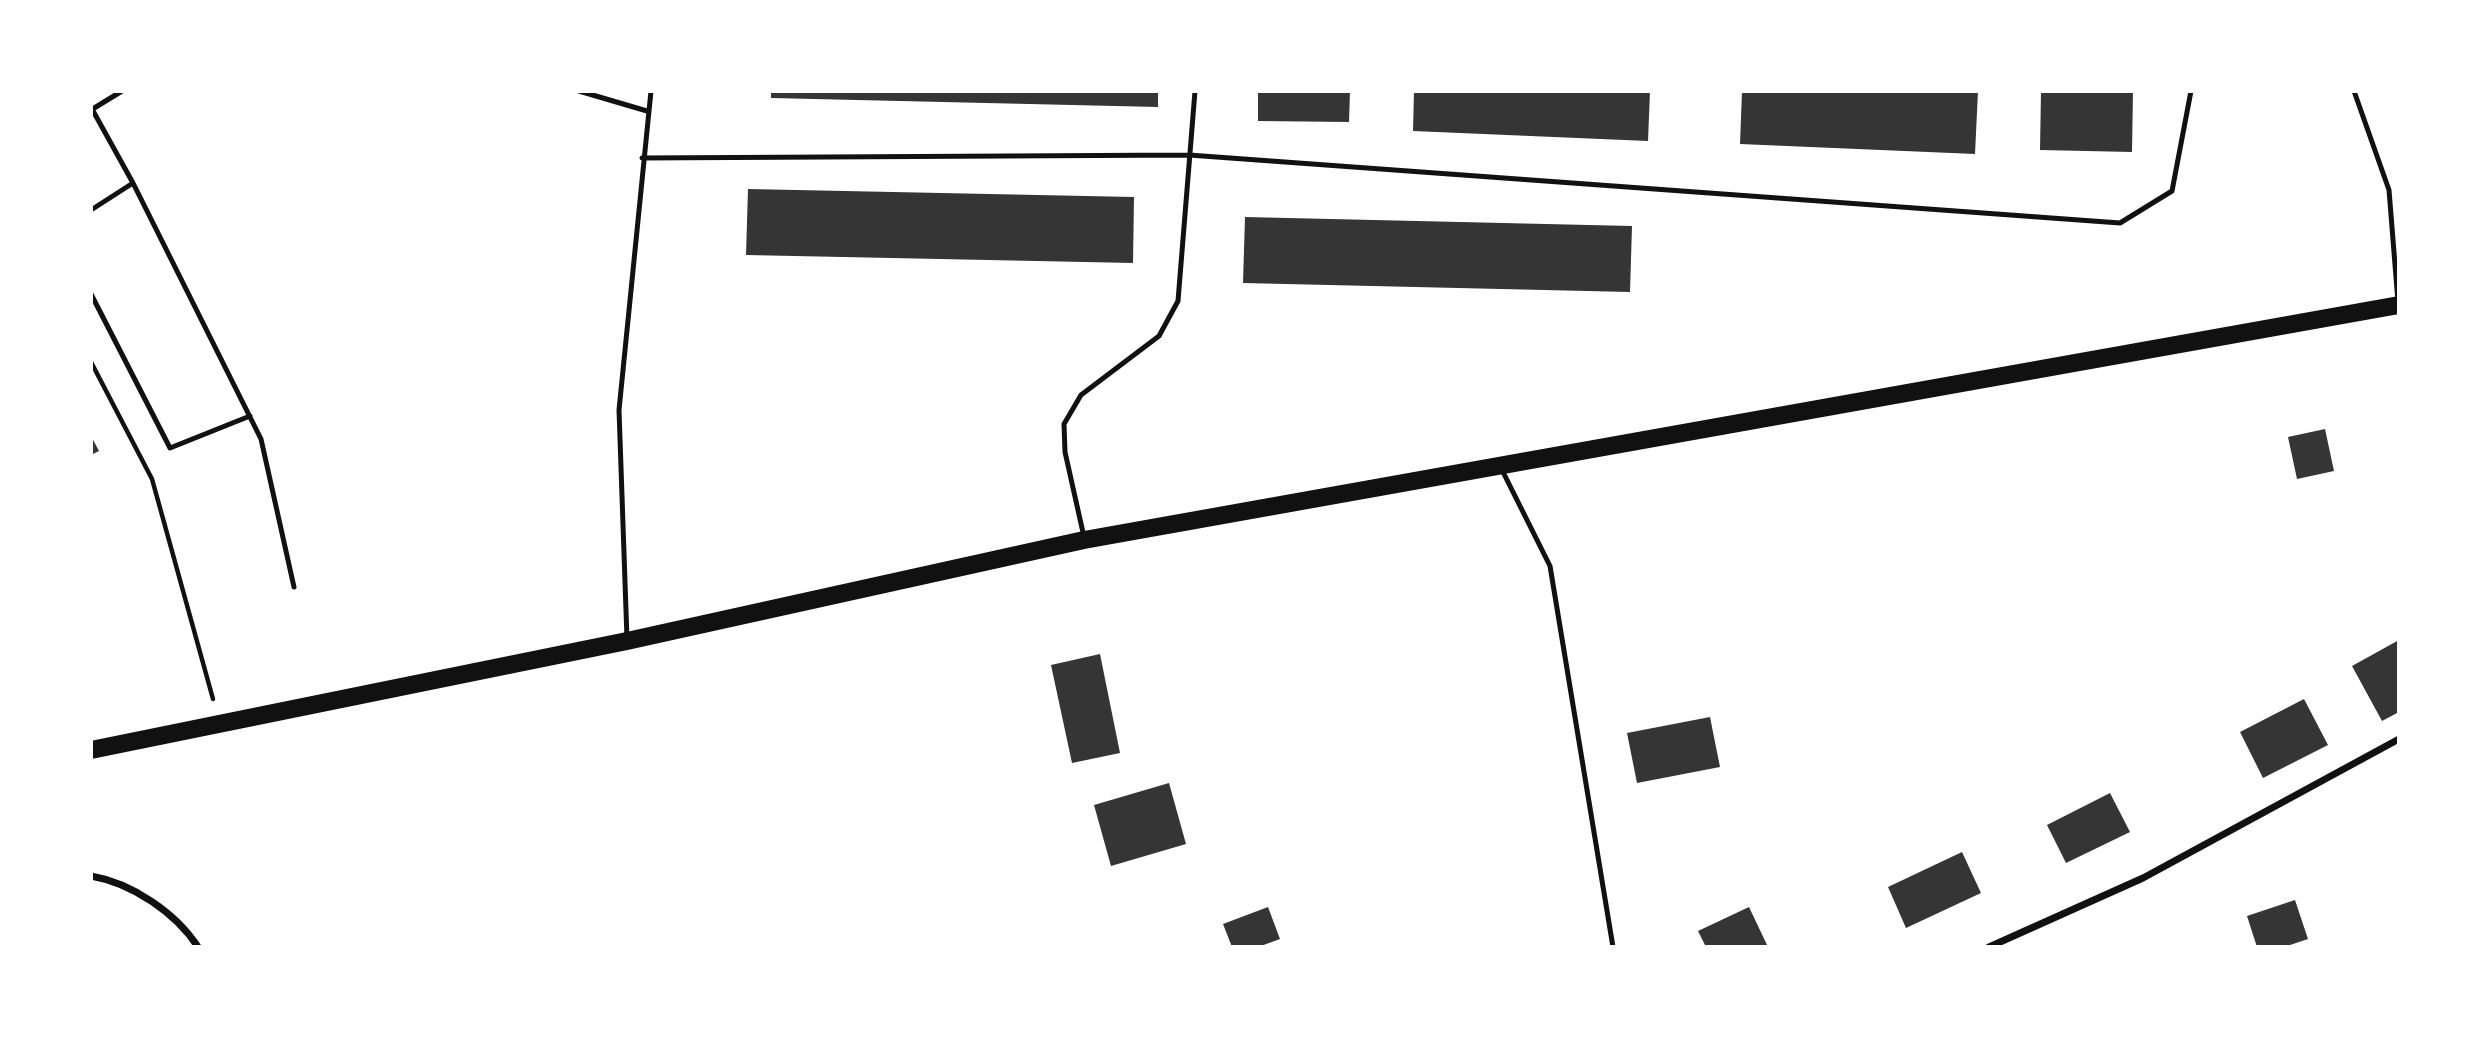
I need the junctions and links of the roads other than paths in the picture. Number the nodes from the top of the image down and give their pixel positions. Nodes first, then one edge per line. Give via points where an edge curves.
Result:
1 (122, 91) edge
2 (579, 91) edge
3 (651, 91) edge
4 (1195, 91) edge
5 (2191, 91) edge
6 (2354, 91) edge
7 (91, 109) edge
8 (647, 111) junction
9 (1189, 155) junction
10 (642, 158) junction
11 (133, 183) junction
12 (91, 210) edge
13 (91, 294) edge
14 (2399, 305) edge
15 (250, 416) junction
16 (1499, 464) junction
17 (1084, 540) junction
18 (294, 587) dead end
19 (627, 642) junction
20 (2399, 739) edge
21 (91, 750) edge
22 (91, 876) edge
23 (198, 947) edge
24 (1613, 947) edge
25 (1989, 947) edge

1 - 7 lane
2 - 8 lane
3 - 8 lane
4 - 9 lane
5 - 9 lane via 2172,191 2120,223
6 - 14 lane via 2389,190
7 - 11 lane
8 - 10 lane
9 - 10 lane
9 - 17 lane via 1178,301 1159,336 1081,395 1064,424 1065,452
10 - 19 lane via 619,410
11 - 12 lane
11 - 15 lane
13 - 15 lane via 170,448
14 - 16 main road
15 - 18 lane via 261,439
16 - 17 main road
16 - 24 lane via 1550,566
17 - 19 main road
19 - 21 main road
20 - 25 street via 2143,878
22 - 23 street via 152,902 186,929

